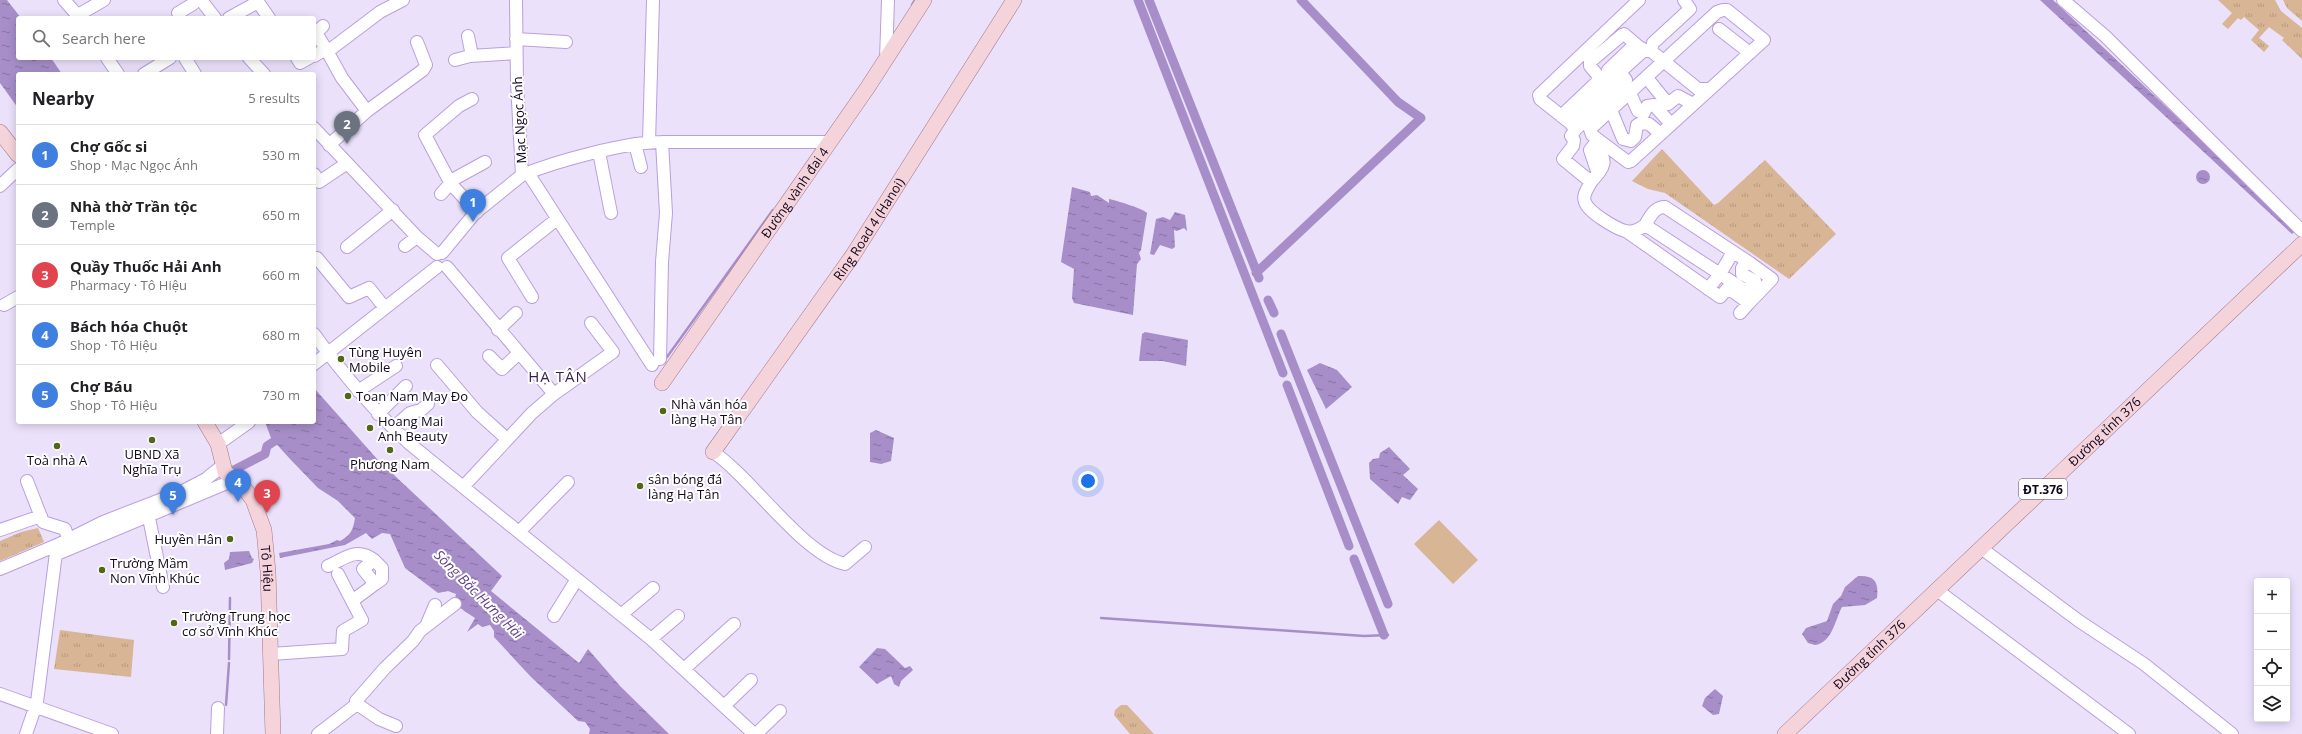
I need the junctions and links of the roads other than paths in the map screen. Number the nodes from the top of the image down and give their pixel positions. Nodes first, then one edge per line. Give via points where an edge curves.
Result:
1 (64, 0) edge
2 (104, 0) edge
3 (404, 0) edge
4 (516, 0) edge
5 (653, 0) edge
6 (888, 0) edge
7 (924, 0) edge
8 (1014, 0) edge
9 (1639, 0) edge
10 (1684, 0) edge
11 (2063, 0) edge
12 (197, 1) edge
13 (178, 13) dead end
14 (79, 16) edge
15 (213, 16) edge
16 (233, 16) edge
17 (268, 16) edge
18 (323, 26) dead end
19 (1719, 29) dead end
20 (468, 36) dead end
21 (516, 39) junction
22 (417, 42) dead end
23 (566, 42) dead end
24 (1644, 49) junction
25 (326, 50) junction
26 (516, 53) junction
27 (1750, 53) junction
28 (316, 55) edge
29 (472, 56) junction
30 (109, 60) edge
31 (164, 60) edge
32 (186, 60) edge
33 (251, 60) edge
34 (298, 60) edge
35 (306, 60) edge
36 (455, 60) dead end
37 (886, 60) junction
38 (1664, 62) junction
39 (117, 72) edge
40 (147, 72) edge
41 (194, 72) edge
42 (262, 72) edge
43 (1646, 78) junction
44 (1630, 93) junction
45 (1696, 98) junction
46 (472, 99) dead end
47 (1611, 110) junction
48 (367, 111) junction
49 (1569, 122) junction
50 (1671, 124) junction
51 (317, 128) edge
52 (0, 132) edge
53 (1661, 134) junction
54 (649, 142) junction
55 (662, 142) junction
56 (830, 142) junction
57 (635, 144) junction
58 (329, 145) junction
59 (16, 152) edge
60 (599, 152) junction
61 (485, 162) dead end
62 (346, 164) junction
63 (640, 167) dead end
64 (16, 171) edge
65 (525, 174) junction
66 (316, 177) edge
67 (451, 184) junction
68 (0, 186) edge
69 (441, 194) dead end
70 (393, 210) junction
71 (477, 212) junction
72 (611, 213) dead end
73 (557, 219) junction
74 (1645, 225) junction
75 (1626, 231) junction
76 (2302, 231) edge
77 (416, 238) junction
78 (2302, 244) edge
79 (405, 246) dead end
80 (347, 247) dead end
81 (1733, 252) junction
82 (439, 253) junction
83 (317, 258) dead end
84 (1750, 263) junction
85 (442, 267) junction
86 (1720, 274) junction
87 (1708, 288) junction
88 (532, 297) dead end
89 (16, 298) edge
90 (1749, 303) junction
91 (4, 305) dead end
92 (386, 308) junction
93 (516, 313) dead end
94 (1740, 313) dead end
95 (591, 323) dead end
96 (498, 330) junction
97 (316, 337) edge
98 (328, 353) junction
99 (518, 354) junction
100 (489, 356) dead end
101 (316, 362) edge
102 (437, 365) dead end
103 (396, 366) dead end
104 (662, 383) dead end
105 (406, 386) dead end
106 (358, 391) junction
107 (554, 394) junction
108 (428, 404) dead end
109 (378, 414) junction
110 (206, 424) edge
111 (246, 424) edge
112 (393, 428) junction
113 (507, 439) junction
114 (218, 444) junction
115 (713, 452) joint
116 (222, 466) junction
117 (234, 480) junction
118 (27, 481) dead end
119 (568, 482) dead end
120 (463, 487) junction
121 (148, 510) junction
122 (41, 516) junction
123 (0, 518) edge
124 (12, 526) junction
125 (0, 530) edge
126 (519, 532) junction
127 (68, 538) junction
128 (865, 547) dead end
129 (1981, 548) junction
130 (57, 550) junction
131 (0, 569) edge
132 (577, 579) junction
133 (163, 587) dead end
134 (653, 588) dead end
135 (1937, 590) junction
136 (352, 601) junction
137 (455, 604) dead end
138 (435, 605) dead end
139 (622, 614) junction
140 (554, 616) dead end
141 (678, 616) dead end
142 (734, 624) dead end
143 (426, 627) junction
144 (652, 638) junction
145 (271, 654) junction
146 (684, 669) junction
147 (751, 680) dead end
148 (0, 694) edge
149 (357, 704) junction
150 (724, 706) junction
151 (36, 707) junction
152 (218, 708) dead end
153 (780, 711) dead end
154 (396, 726) dead end
155 (26, 734) edge
156 (112, 734) edge
157 (217, 734) edge
158 (273, 734) edge
159 (318, 734) edge
160 (755, 734) edge
161 (1785, 734) edge
162 (2129, 734) edge
163 (2232, 734) edge

1 - 14 street
2 - 14 street
3 - 25 street via 380,12
4 - 21 street, Mạc Ngọc Ánh
5 - 54 street
6 - 37 street
7 - 37 main road, Đường vành đai 4
8 - 115 main road, Ring Road 4 (Hanoi) via 853,255
9 - 49 street via 1539,95 1540,99
10 - 24 street via 1690,9
11 - 76 street via 2106,36
12 - 13 street
12 - 15 street
16 - 17 street via 258,2
18 - 25 street via 316,33
19 - 27 street
20 - 29 street
21 - 23 street
21 - 26 street, Mạc Ngọc Ánh
22 - 48 street via 426,65 423,70
24 - 38 street
24 - 49 street via 1630,49 1608,70 1608,75 1614,81
24 - 49 street via 1624,34 1590,62 1600,80
25 - 28 street
25 - 48 street via 342,78
26 - 29 street
26 - 65 street, Mạc Ngọc Ánh via 516,150
27 - 38 street via 1764,40 1727,10 1723,10 1717,12
27 - 45 street via 1710,89
29 - 36 street
30 - 39 street
31 - 40 street
32 - 41 street
33 - 42 street
34 - 35 street via 300,63
37 - 56 main road, Đường vành đai 4
38 - 43 street
38 - 45 street
43 - 44 street
43 - 45 street via 1668,104 1678,96
44 - 47 street
44 - 50 street via 1638,111 1644,113 1647,106 1654,105
45 - 50 street
46 - 67 street via 421,131
47 - 53 street via 1623,139 1631,141 1635,137 1637,126 1641,123 1649,124
47 - 53 street via 1590,132 1628,162
48 - 58 street
49 - 75 street via 1574,140 1573,146 1563,159 1594,178 1584,196 1588,208
50 - 53 street
51 - 58 street
52 - 59 main road
54 - 55 street
54 - 57 street
55 - 56 street
55 - 73 street via 666,213 656,362
56 - 104 main road, Đường vành đai 4
57 - 60 street
57 - 63 street
58 - 62 street
60 - 65 street
60 - 72 street
61 - 67 street via 463,173
62 - 66 street via 319,182
62 - 70 street
64 - 68 street
65 - 71 street, Mạc Ngọc Ánh
65 - 73 street
67 - 69 street
67 - 71 street
70 - 77 street
70 - 80 street
71 - 82 street, Mạc Ngọc Ánh
73 - 88 street via 508,258
74 - 75 street via 1640,229
74 - 81 street via 1653,212 1659,207 1665,207
74 - 86 street
75 - 87 street
77 - 79 street
77 - 82 street
78 - 129 main road, Đường tỉnh 376 / ĐT.376
81 - 84 street
81 - 86 street
82 - 85 street via 450,258
83 - 92 street via 349,297 369,288
84 - 86 street via 1742,268 1742,274 1755,282 1752,288 1743,290
84 - 90 street via 1772,279
85 - 92 street
85 - 96 street
86 - 87 street
87 - 90 street via 1720,297 1728,288
89 - 91 street
90 - 94 street
92 - 98 street
93 - 96 street
95 - 107 street via 613,352
96 - 99 street
97 - 98 street
98 - 101 street
98 - 106 street
99 - 100 street via 502,369
99 - 107 street
102 - 113 street via 477,412
103 - 106 street
105 - 109 street
106 - 109 street
107 - 113 street
108 - 112 street via 421,410 410,413
109 - 112 street
110 - 114 main road
111 - 114 street
112 - 120 street
113 - 120 street
114 - 116 main road
115 - 128 street via 808,542 838,563 845,564
116 - 117 main road, Tô Hiệu
116 - 121 street via 206,479
117 - 121 street
117 - 145 main road, Tô Hiệu via 253,500 264,530
118 - 122 street
119 - 126 street
120 - 126 street
121 - 127 street via 103,522
121 - 130 street
121 - 133 street
122 - 124 street
122 - 127 street via 43,522 65,530
123 - 124 street
124 - 125 street
126 - 132 street
127 - 130 street
129 - 135 main road, Đường tỉnh 376 / ĐT.376
129 - 163 street via 2079,621 2144,664
130 - 131 street
130 - 151 street
132 - 139 street
132 - 140 street
134 - 139 street
135 - 161 main road, Đường tỉnh 376 / ĐT.376
135 - 162 street
136 - 136 street via 333,570 357,553 366,554 374,560 363,569 375,584
136 - 145 street via 362,620 342,631 342,649
137 - 143 street
138 - 143 street
139 - 144 street
141 - 144 street
142 - 146 street
143 - 149 street via 378,675 356,700
144 - 146 street
145 - 158 main road, Tô Hiệu
146 - 150 street
147 - 150 street
148 - 151 street
149 - 154 street via 379,719
149 - 159 street
150 - 160 street
151 - 155 street
151 - 156 street
152 - 157 street
153 - 160 street

